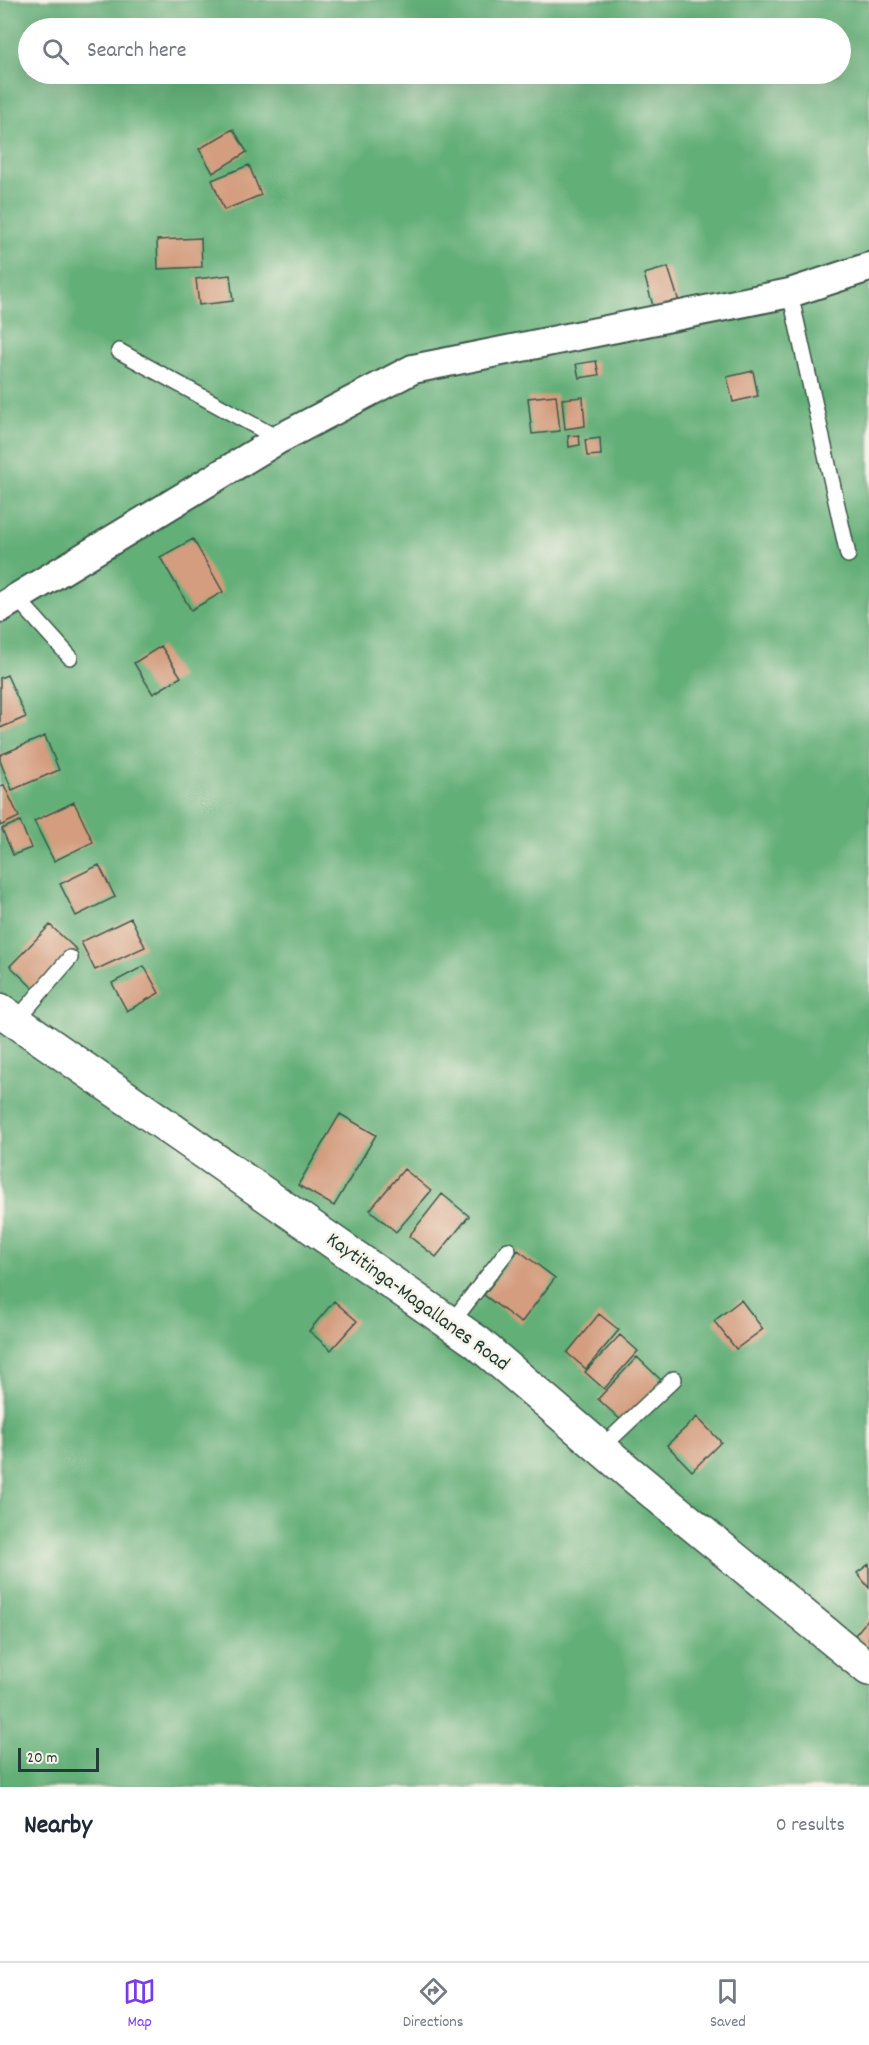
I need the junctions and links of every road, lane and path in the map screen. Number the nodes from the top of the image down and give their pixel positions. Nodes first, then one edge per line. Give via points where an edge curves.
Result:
1 (869, 267) edge
2 (790, 293) junction
3 (119, 351) dead end
4 (279, 439) junction
5 (848, 555) dead end
6 (8, 602) edge
7 (70, 657) dead end
8 (70, 958) dead end
9 (8, 1016) edge
10 (508, 1250) dead end
11 (451, 1323) junction
12 (674, 1379) dead end
13 (601, 1448) junction
14 (869, 1669) edge

1 - 2 street
2 - 4 street via 413,369
2 - 5 lane
3 - 4 lane
4 - 6 street
6 - 7 lane
8 - 9 lane
9 - 11 main road, Kaytitinga-Magallanes Road
10 - 11 lane
11 - 13 main road, Kaytitinga-Magallanes Road
12 - 13 lane
13 - 14 main road, Kaytitinga-Magallanes Road

